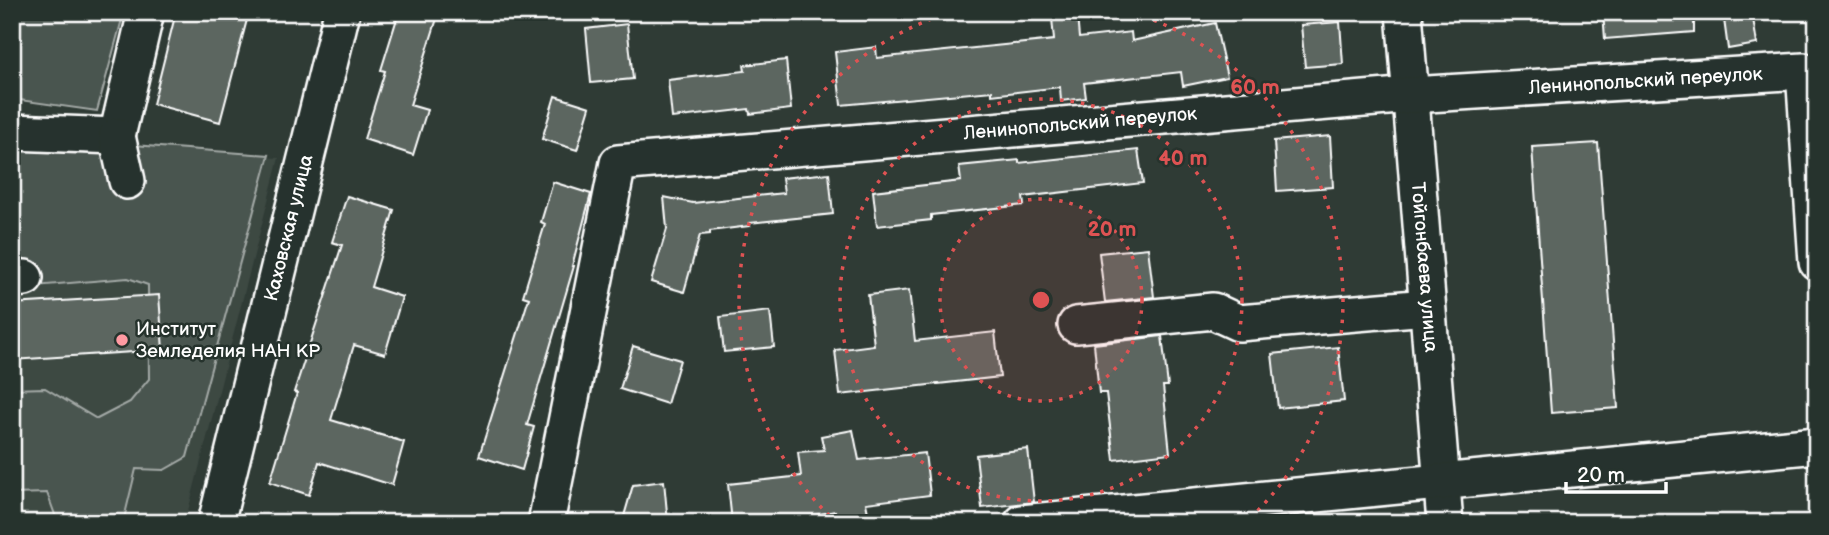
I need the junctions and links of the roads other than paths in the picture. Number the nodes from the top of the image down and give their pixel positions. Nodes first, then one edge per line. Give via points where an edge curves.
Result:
1 (146, 12) edge
2 (342, 12) edge
3 (1404, 12) edge
4 (1411, 95) junction
5 (12, 132) edge
6 (117, 136) junction
7 (127, 181) dead end
8 (1817, 262) edge
9 (1427, 307) junction
10 (1076, 325) dead end
11 (1817, 445) edge
12 (1442, 480) junction
13 (216, 523) edge
14 (546, 523) edge
15 (1022, 523) edge
16 (1445, 523) edge

1 - 6 street
2 - 13 street, Каховская улица
3 - 4 street, Тойгонбаева улица
4 - 8 street, Ленинопольский переулок via 1804,71
4 - 9 street, Тойгонбаева улица
4 - 14 street, Ленинопольский переулок via 618,163
5 - 6 street
6 - 7 street
9 - 10 street via 1239,323 1213,311
9 - 12 street, Тойгонбаева улица
11 - 12 street
12 - 15 street
12 - 16 street, Тойгонбаева улица

